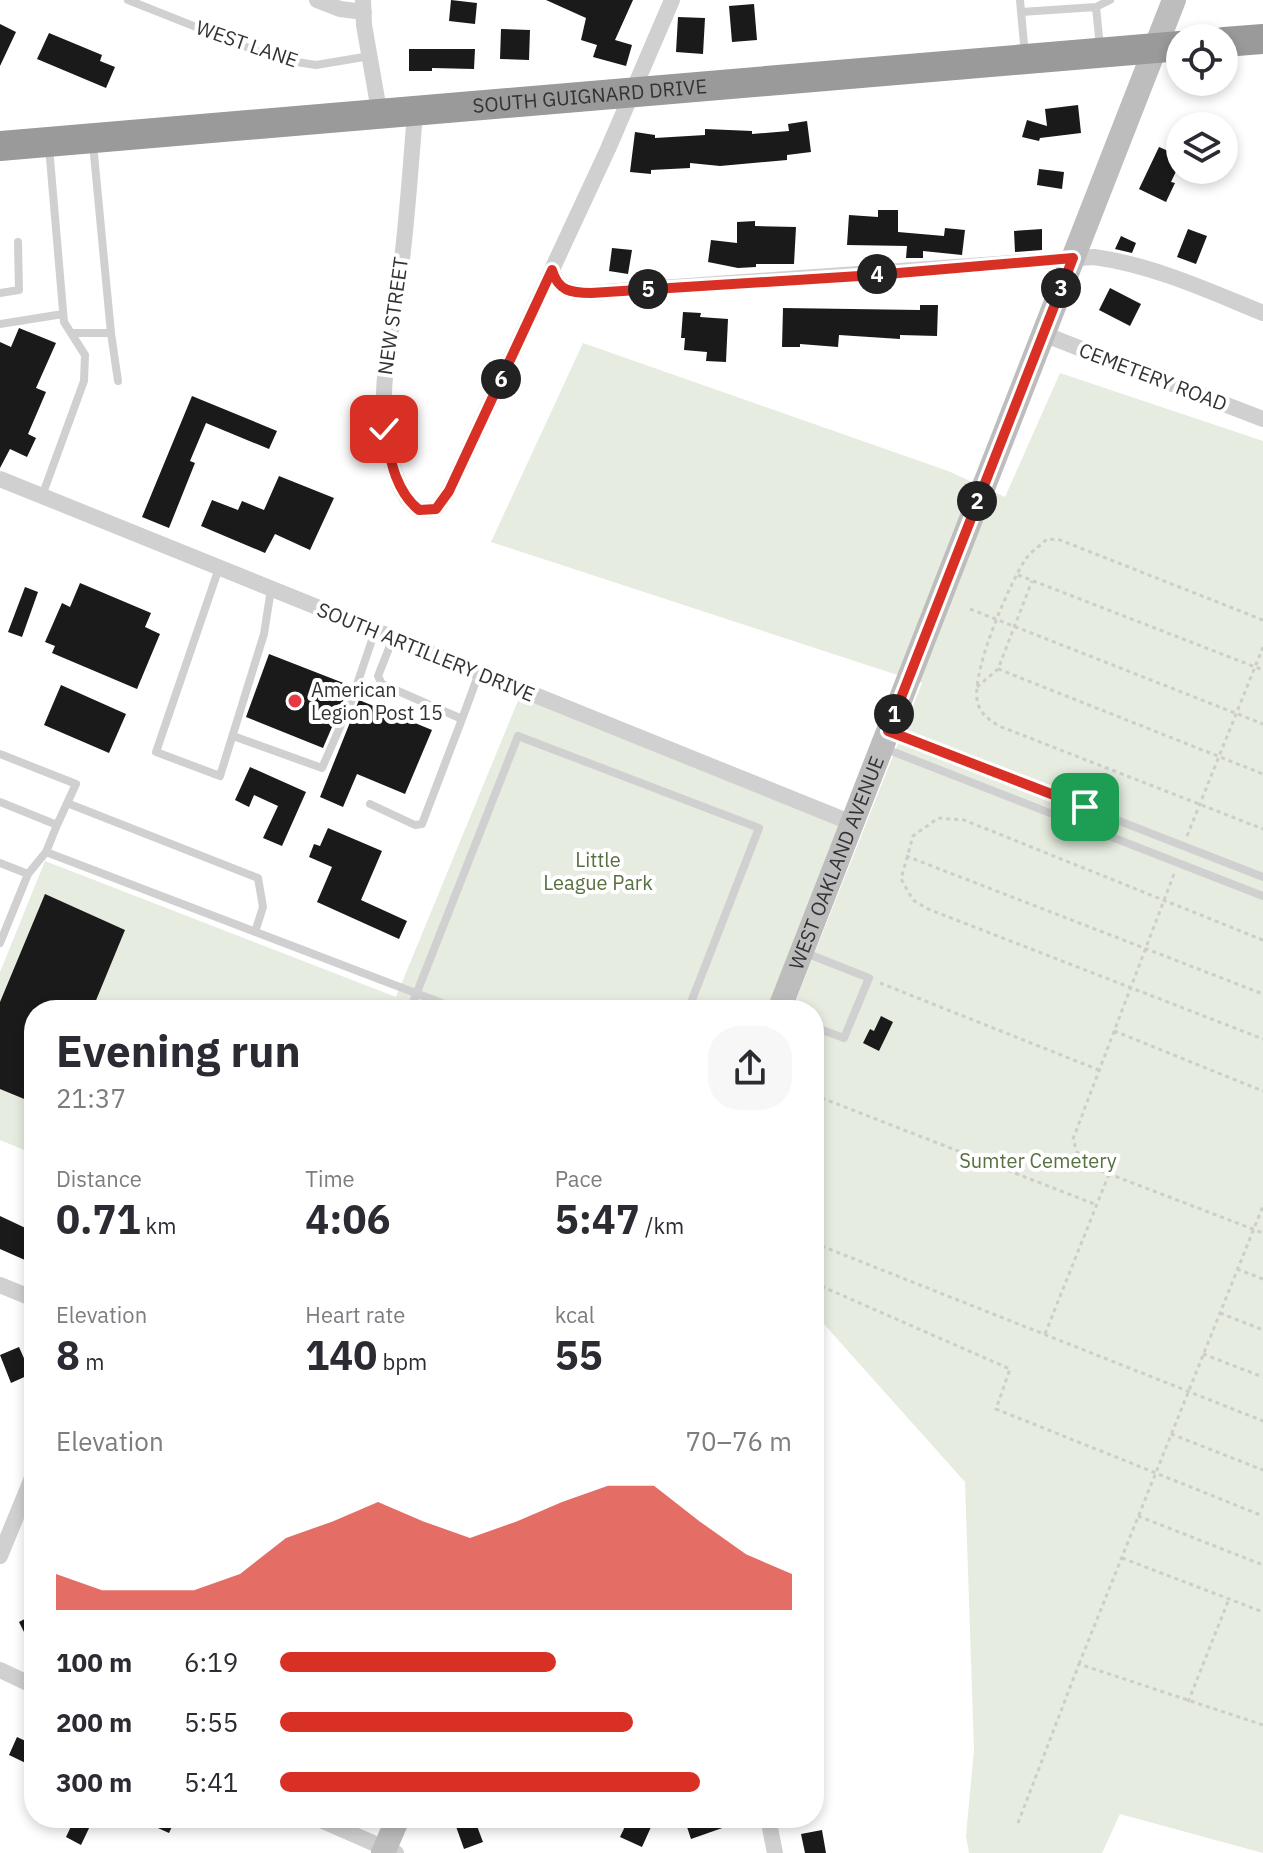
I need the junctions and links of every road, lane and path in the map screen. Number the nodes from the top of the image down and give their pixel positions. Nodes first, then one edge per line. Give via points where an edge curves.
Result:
1 (128, 0) edge
2 (317, 0) edge
3 (672, 0) edge
4 (1020, 0) edge
5 (1042, 0) edge
6 (1110, 0) edge
7 (1174, 0) edge
8 (1084, 4) edge
9 (363, 6) edge
10 (1096, 7) junction
11 (1044, 10) junction
12 (1021, 12) junction
13 (1171, 24) edge
14 (1263, 39) edge
15 (1238, 41) edge
16 (1166, 47) edge
17 (1166, 51) edge
18 (1101, 53) junction
19 (370, 56) junction
20 (1025, 59) junction
21 (630, 94) junction
22 (415, 113) junction
23 (380, 116) junction
24 (92, 139) junction
25 (49, 143) junction
26 (0, 146) edge
27 (18, 242) dead end
28 (1073, 258) junction
29 (552, 270) junction
30 (0, 293) edge
31 (1263, 313) edge
32 (63, 314) junction
33 (0, 324) edge
34 (71, 333) junction
35 (111, 333) junction
36 (1043, 334) junction
37 (118, 381) dead end
38 (1263, 419) edge
39 (0, 479) edge
40 (42, 496) junction
41 (219, 568) junction
42 (1018, 575) junction
43 (1032, 581) junction
44 (271, 589) junction
45 (970, 609) dead end
46 (997, 619) junction
47 (1263, 620) edge
48 (1014, 626) junction
49 (375, 631) junction
50 (393, 638) junction
51 (1263, 647) edge
52 (1255, 667) junction
53 (998, 669) junction
54 (1263, 670) edge
55 (479, 673) junction
56 (977, 687) junction
57 (1236, 713) junction
58 (462, 719) junction
59 (1263, 724) edge
60 (233, 736) junction
61 (885, 739) junction
62 (0, 754) edge
63 (1219, 757) junction
64 (1263, 774) edge
65 (0, 802) edge
66 (67, 803) junction
67 (370, 804) dead end
68 (1200, 804) junction
69 (852, 823) junction
70 (57, 825) junction
71 (1263, 829) edge
72 (1183, 846) junction
73 (46, 852) junction
74 (906, 856) junction
75 (0, 863) edge
76 (1178, 863) junction
77 (28, 874) junction
78 (1263, 877) edge
79 (1263, 896) edge
80 (1164, 900) junction
81 (255, 932) junction
82 (1263, 940) edge
83 (0, 943) edge
84 (1145, 949) junction
85 (802, 952) junction
86 (869, 978) junction
87 (1131, 987) junction
88 (416, 993) junction
89 (1263, 994) edge
90 (414, 1000) edge
91 (434, 1000) edge
92 (692, 1000) edge
93 (783, 1000) edge
94 (824, 1031) edge
95 (1114, 1031) junction
96 (1263, 1039) edge
97 (1099, 1070) junction
98 (1263, 1091) edge
99 (824, 1099) edge
100 (1109, 1174) junction
101 (1097, 1205) junction
102 (1263, 1206) edge
103 (1253, 1229) junction
104 (1263, 1233) edge
105 (824, 1247) edge
106 (1237, 1269) junction
107 (1263, 1279) edge
108 (0, 1285) edge
109 (824, 1287) edge
110 (24, 1295) edge
111 (1220, 1313) junction
112 (1263, 1330) edge
113 (1045, 1334) junction
114 (1203, 1354) junction
115 (1263, 1377) edge
116 (1189, 1391) junction
117 (1263, 1421) edge
118 (1171, 1434) junction
119 (1263, 1470) edge
120 (1156, 1473) junction
121 (24, 1497) edge
122 (1138, 1516) junction
123 (1263, 1516) edge
124 (0, 1556) edge
125 (1122, 1558) junction
126 (1263, 1565) edge
127 (1229, 1599) junction
128 (1263, 1612) edge
129 (1079, 1664) junction
130 (0, 1670) edge
131 (24, 1681) edge
132 (1188, 1702) junction
133 (1263, 1725) edge
134 (1018, 1823) dead end
135 (338, 1828) edge
136 (395, 1828) edge
137 (770, 1828) edge
138 (388, 1851) edge
139 (775, 1853) edge

1 - 19 lane, WEST LANE via 277,59 316,65
2 - 9 street via 340,9
3 - 21 street
4 - 12 lane
5 - 11 lane
6 - 10 lane
7 - 13 street, WEST OAKLAND AVENUE
8 - 10 lane
8 - 11 lane
9 - 19 street
10 - 18 lane
11 - 12 lane
12 - 20 lane
14 - 15 highway
16 - 18 highway, SOUTH GUIGNARD DRIVE
17 - 28 street, WEST OAKLAND AVENUE
18 - 20 highway, SOUTH GUIGNARD DRIVE
19 - 23 street
20 - 21 highway, SOUTH GUIGNARD DRIVE
21 - 22 highway, SOUTH GUIGNARD DRIVE
21 - 29 street
22 - 23 highway, SOUTH GUIGNARD DRIVE
22 - 29 street, NEW STREET via 383,411 394,470 408,502 419,510 436,509 449,491
23 - 24 highway, SOUTH GUIGNARD DRIVE
24 - 25 highway, SOUTH GUIGNARD DRIVE
24 - 35 lane
25 - 26 highway, SOUTH GUIGNARD DRIVE
25 - 32 lane
27 - 30 lane via 19,290
28 - 29 street via 591,293 565,290
28 - 31 street via 1129,264
28 - 36 street, WEST OAKLAND AVENUE
32 - 33 lane
32 - 34 lane
34 - 35 lane
34 - 40 lane via 85,355 84,381
35 - 37 lane
36 - 38 street, CEMETERY ROAD
36 - 61 street, WEST OAKLAND AVENUE
39 - 40 street, SOUTH ARTILLERY DRIVE
40 - 41 street, SOUTH ARTILLERY DRIVE
41 - 44 street, SOUTH ARTILLERY DRIVE
41 - 60 lane via 156,752 220,776
42 - 43 path
42 - 46 path
42 - 47 path via 1036,548 1047,539 1060,540
43 - 48 path
43 - 52 path
44 - 49 street, SOUTH ARTILLERY DRIVE
44 - 60 lane via 264,634
45 - 46 path
46 - 48 path
46 - 56 path
48 - 53 path
48 - 57 path
49 - 50 street, SOUTH ARTILLERY DRIVE
49 - 60 lane via 322,768
50 - 55 street, SOUTH ARTILLERY DRIVE
50 - 58 lane via 378,676 382,684
51 - 52 path
52 - 54 path
52 - 57 path
53 - 56 path
53 - 63 path
55 - 58 lane
55 - 69 street, SOUTH ARTILLERY DRIVE
56 - 68 path via 983,715 999,726
57 - 59 path
57 - 63 path
58 - 67 lane via 422,824
61 - 69 street, WEST OAKLAND AVENUE
61 - 72 lane
61 - 76 lane
62 - 66 lane via 76,784
63 - 64 path
63 - 68 path
65 - 70 lane
66 - 70 lane
66 - 81 lane via 258,878 263,907
68 - 71 path
68 - 72 path
69 - 85 street, WEST OAKLAND AVENUE
70 - 73 lane
72 - 78 lane
73 - 77 lane
73 - 81 lane
74 - 80 path via 913,836 938,818 964,820
74 - 84 path
74 - 87 path via 901,879 913,900 928,909
75 - 77 lane
76 - 79 lane
76 - 80 path
77 - 83 lane
80 - 82 path
80 - 84 path
81 - 88 lane
84 - 87 path
84 - 89 path
85 - 86 lane
85 - 93 street, WEST OAKLAND AVENUE
86 - 94 lane via 844,1038
86 - 97 path
87 - 95 path
87 - 96 path
88 - 90 lane
88 - 91 lane
88 - 92 lane via 518,736 759,828
95 - 97 path
95 - 98 path
97 - 100 path via 1073,1139 1091,1167
99 - 101 path
100 - 101 path
100 - 103 path
101 - 113 path
102 - 103 path
103 - 104 path
103 - 106 path
105 - 113 path
106 - 107 path
106 - 111 path
108 - 110 street
109 - 120 path via 1010,1369 996,1409
111 - 112 path
111 - 114 path
113 - 116 path
114 - 115 path
114 - 116 path
116 - 117 path
116 - 118 path
118 - 119 path
118 - 120 path
120 - 122 path
120 - 123 path
121 - 124 street
122 - 125 path
122 - 126 path
125 - 127 path
125 - 129 path
127 - 128 path
127 - 132 path
129 - 132 path
129 - 134 path
130 - 131 street
132 - 133 path
135 - 138 street
136 - 138 street
137 - 139 street

